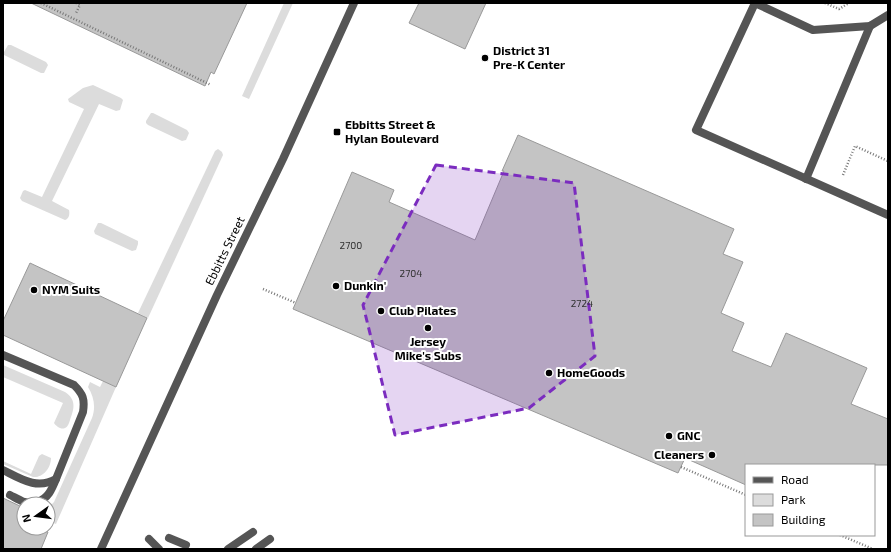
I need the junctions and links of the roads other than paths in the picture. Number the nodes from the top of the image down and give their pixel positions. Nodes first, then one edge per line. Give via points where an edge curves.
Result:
1 (354, 3) edge
2 (755, 3) edge
3 (888, 14) edge
4 (870, 26) junction
5 (806, 179) junction
6 (888, 215) edge
7 (3, 355) edge
8 (3, 470) edge
9 (56, 479) junction
10 (10, 495) dead end
11 (253, 532) dead end
12 (169, 538) dead end
13 (149, 539) dead end
14 (270, 539) dead end
15 (186, 545) dead end
16 (101, 549) edge
17 (159, 549) edge
18 (228, 549) edge
19 (256, 549) edge

1 - 16 street, Ebbitts Street
2 - 4 street via 813,30
2 - 5 street via 696,130
3 - 4 street
4 - 5 street
5 - 6 street
7 - 9 street via 74,385 83,397 83,412
8 - 9 street via 32,483 47,483
9 - 10 street via 49,493 41,501 25,502
11 - 18 street
12 - 15 street
13 - 17 street
14 - 19 street

